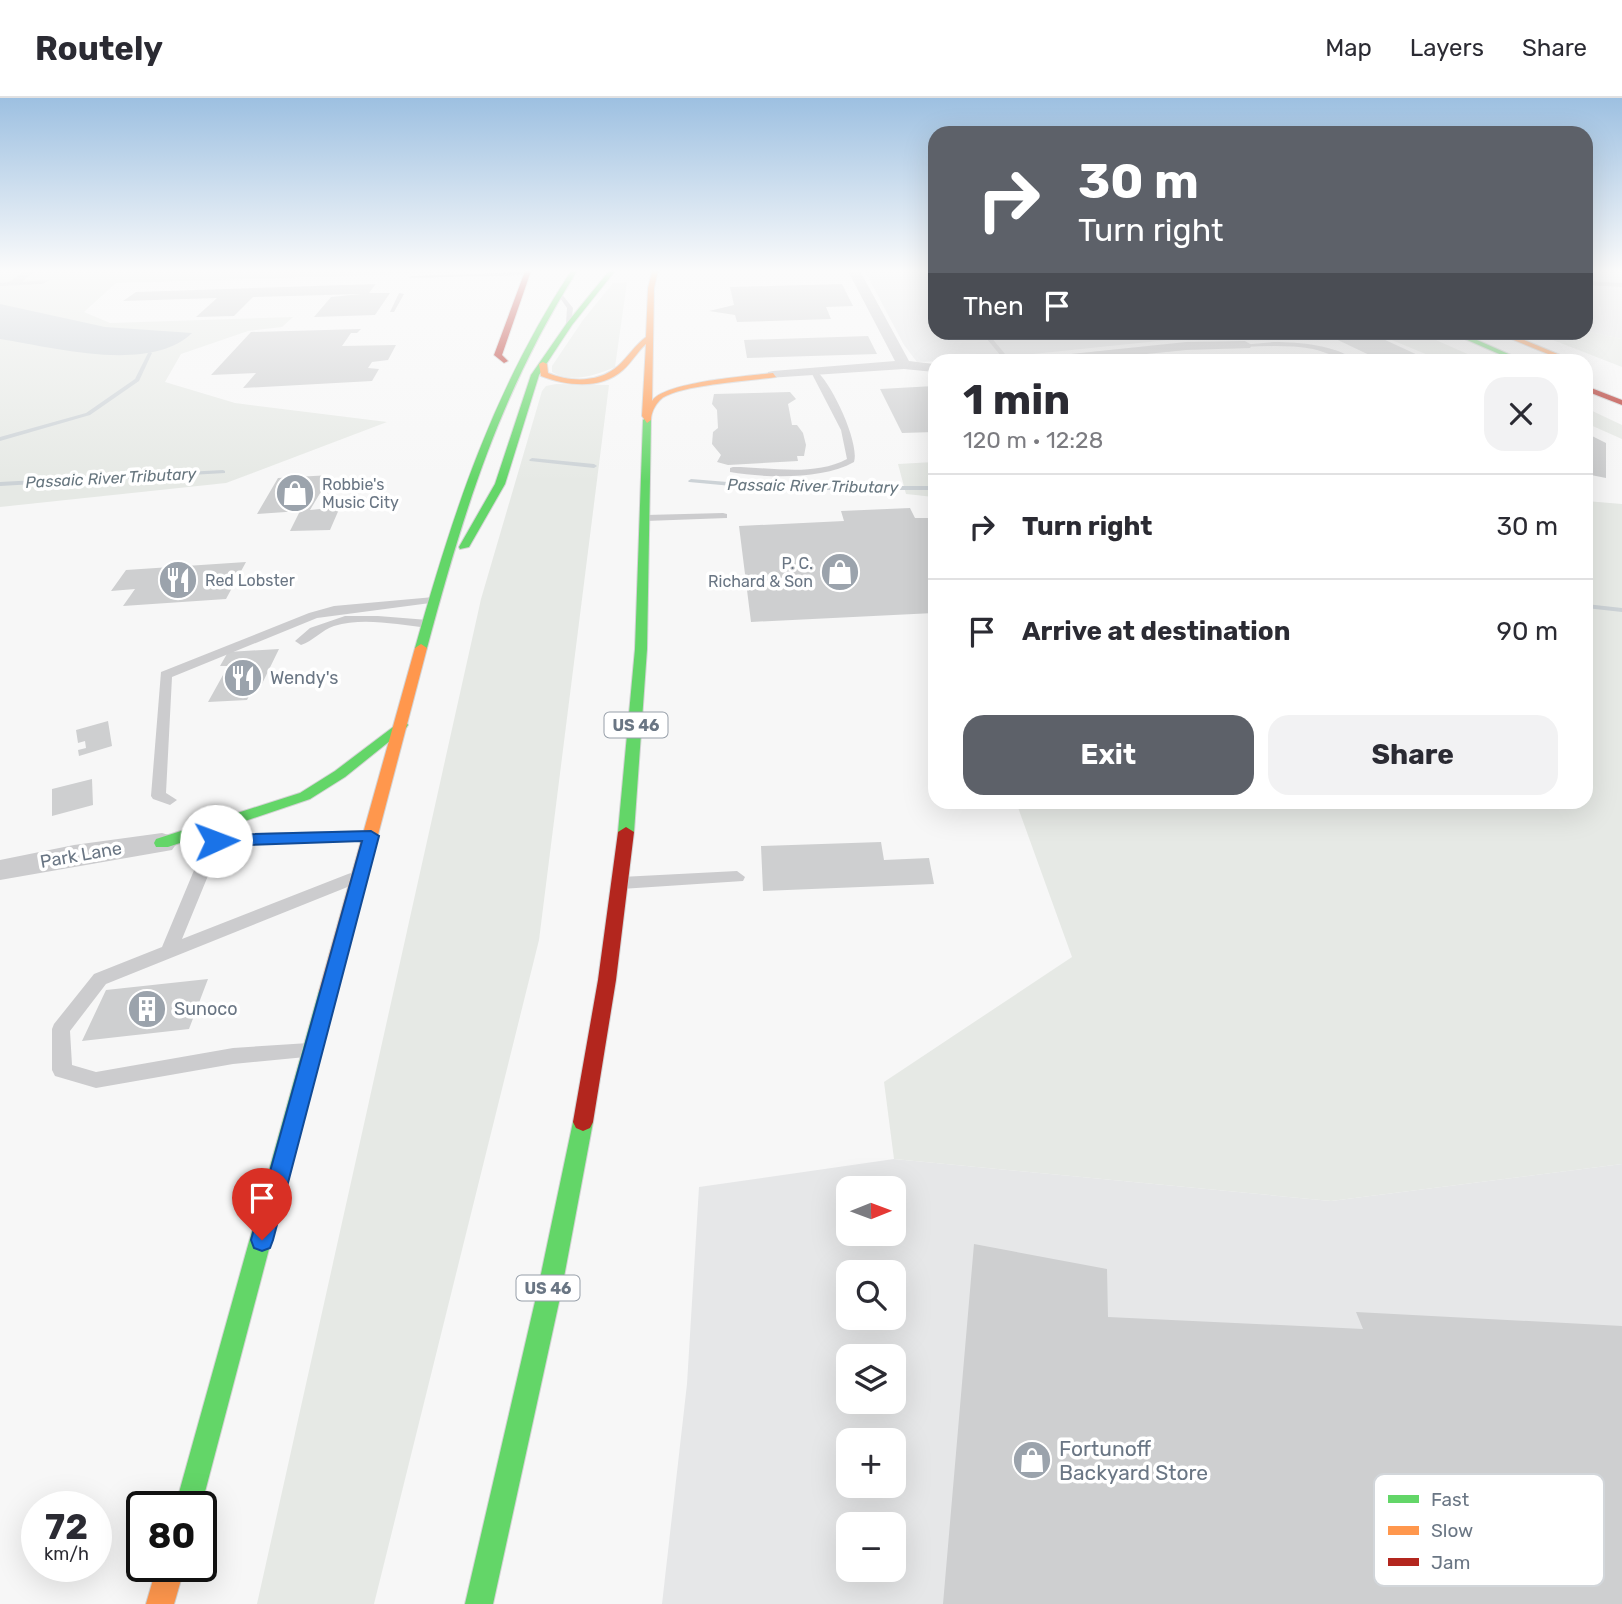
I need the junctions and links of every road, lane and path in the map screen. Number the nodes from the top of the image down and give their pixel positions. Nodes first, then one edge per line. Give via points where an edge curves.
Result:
1 (503, 341) edge
2 (530, 341) edge
3 (558, 341) edge
4 (891, 341) edge
5 (991, 341) edge
6 (1475, 341) edge
7 (1521, 341) edge
8 (649, 342) junction
9 (1245, 345) joint
10 (1001, 354) dead end
11 (1109, 354) edge
12 (1339, 354) edge
13 (1505, 354) edge
14 (1553, 354) edge
15 (543, 364) junction
16 (904, 365) junction
17 (928, 367) edge
18 (514, 369) junction
19 (816, 372) junction
20 (772, 375) junction
21 (1593, 391) edge
22 (1622, 403) edge
23 (646, 416) junction
24 (733, 470) dead end
25 (723, 516) dead end
26 (646, 517) junction
27 (434, 600) junction
28 (428, 624) junction
29 (302, 641) dead end
30 (401, 725) junction
31 (170, 800) dead end
32 (217, 833) junction
33 (371, 836) junction
34 (162, 843) joint
35 (0, 870) edge
36 (360, 876) junction
37 (737, 877) dead end
38 (621, 883) junction
39 (169, 951) junction
40 (314, 1051) junction
41 (192, 1491) edge
42 (166, 1582) edge
43 (160, 1604) edge
44 (479, 1604) edge

1 - 18 highway via 498,355
2 - 18 highway
3 - 15 highway
4 - 16 street
5 - 10 lane
6 - 13 highway
7 - 14 highway
8 - 15 highway via 634,347 617,371 601,378 557,380 544,374
8 - 20 highway via 670,371
8 - 23 highway, US 46
9 - 11 street
9 - 12 lane via 1299,343
15 - 27 highway via 529,388 499,484
16 - 17 street
16 - 19 street
18 - 27 highway via 466,487
19 - 20 street
19 - 24 lane via 851,448 851,460 819,471
20 - 23 highway via 681,388 658,397
21 - 22 highway
23 - 26 highway, US 46
25 - 26 lane
26 - 38 highway, US 46 via 640,674
27 - 28 highway
27 - 31 lane via 313,615 166,675 158,796
28 - 29 lane via 348,619 325,625
28 - 30 highway
30 - 32 highway via 305,796
30 - 33 highway
32 - 33 highway
32 - 34 highway
32 - 39 lane
33 - 36 highway
34 - 35 street, Park Lane
36 - 39 lane
36 - 40 highway
37 - 38 lane
38 - 44 highway, US 46 via 576,1158
39 - 40 lane via 100,979 61,1029 62,1070 96,1080 233,1056
40 - 41 highway
42 - 43 highway

